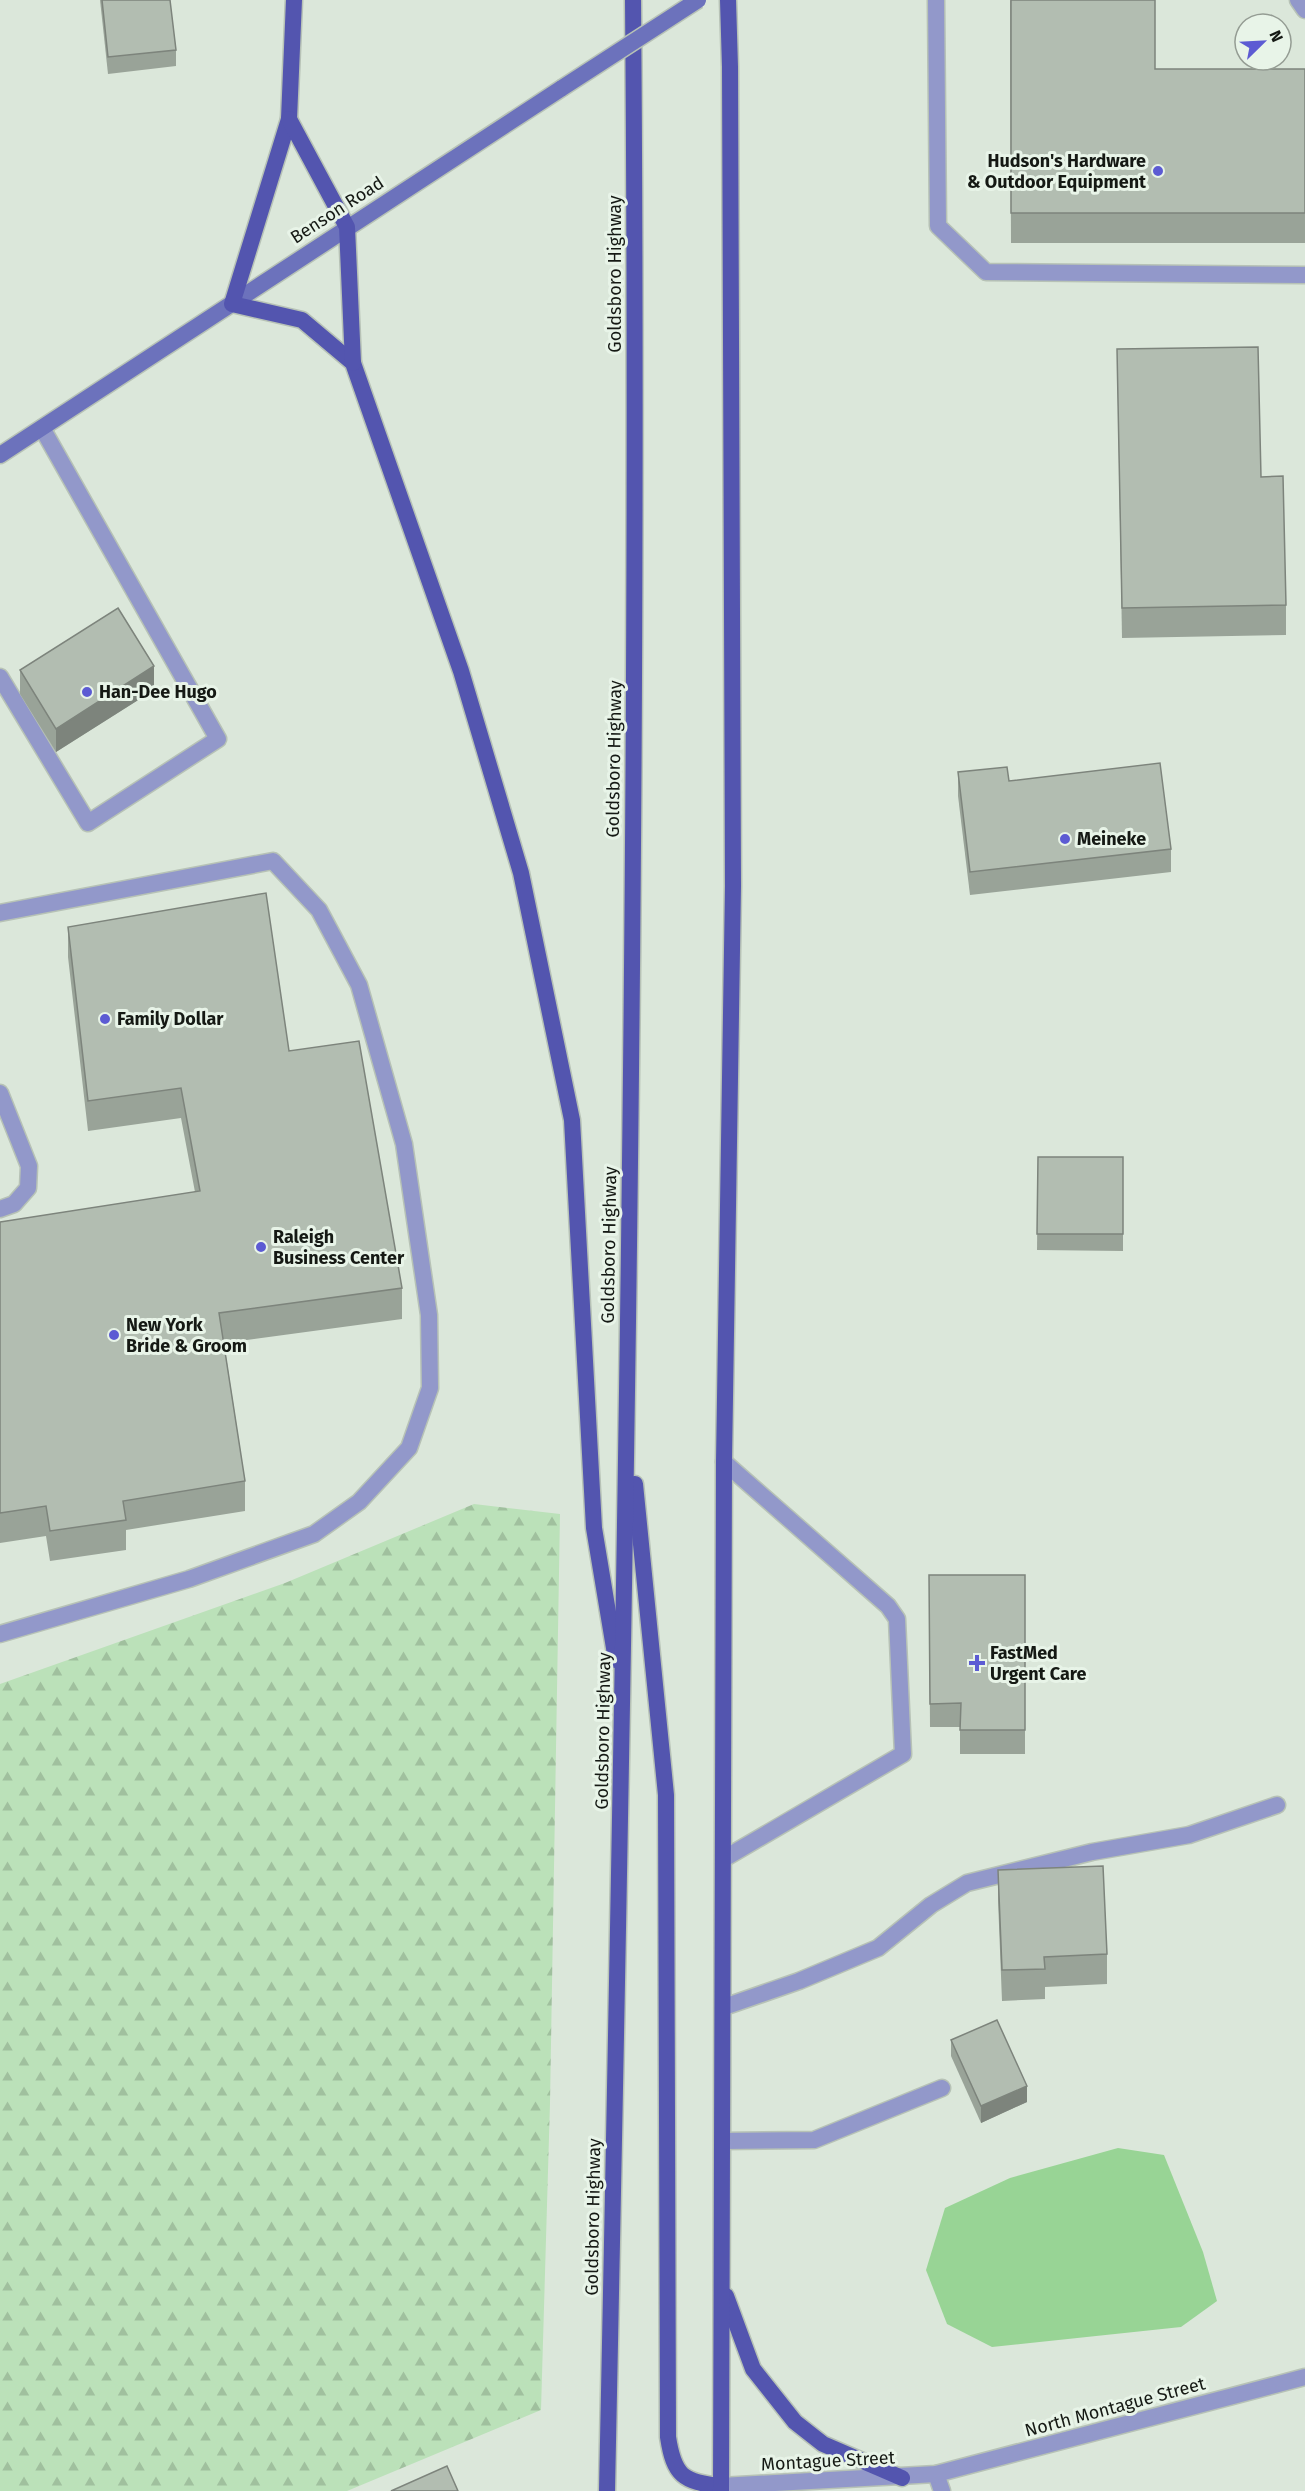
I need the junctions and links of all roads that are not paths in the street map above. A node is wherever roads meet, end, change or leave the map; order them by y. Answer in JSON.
{"nodes":[{"id":1,"x":294,"y":0,"type":"edge"},
{"id":2,"x":633,"y":0,"type":"edge"},
{"id":3,"x":698,"y":0,"type":"edge"},
{"id":4,"x":728,"y":0,"type":"edge"},
{"id":5,"x":936,"y":0,"type":"edge"},
{"id":6,"x":1298,"y":0,"type":"edge"},
{"id":7,"x":1305,"y":10,"type":"edge"},
{"id":8,"x":289,"y":119,"type":"junction"},
{"id":9,"x":346,"y":227,"type":"junction"},
{"id":10,"x":1305,"y":275,"type":"edge"},
{"id":11,"x":232,"y":304,"type":"junction"},
{"id":12,"x":353,"y":363,"type":"junction"},
{"id":13,"x":42,"y":428,"type":"junction"},
{"id":14,"x":0,"y":455,"type":"edge"},
{"id":15,"x":0,"y":677,"type":"edge"},
{"id":16,"x":0,"y":913,"type":"edge"},
{"id":17,"x":0,"y":1093,"type":"edge"},
{"id":18,"x":0,"y":1209,"type":"edge"},
{"id":19,"x":627,"y":1402,"type":"junction"},
{"id":20,"x":724,"y":1462,"type":"junction"},
{"id":21,"x":0,"y":1634,"type":"edge"},
{"id":22,"x":623,"y":1702,"type":"junction"},
{"id":23,"x":1277,"y":1805,"type":"dead end"},
{"id":24,"x":725,"y":1858,"type":"junction"},
{"id":25,"x":724,"y":2007,"type":"junction"},
{"id":26,"x":942,"y":2088,"type":"dead end"},
{"id":27,"x":723,"y":2141,"type":"junction"},
{"id":28,"x":722,"y":2285,"type":"junction"},
{"id":29,"x":1305,"y":2377,"type":"edge"},
{"id":30,"x":936,"y":2474,"type":"junction"},
{"id":31,"x":902,"y":2478,"type":"junction"},
{"id":32,"x":721,"y":2488,"type":"edge"},
{"id":33,"x":607,"y":2491,"type":"edge"},
{"id":34,"x":942,"y":2491,"type":"edge"}],
"edges":[{"from":1,"to":8,"type":"main road"},
{"from":2,"to":19,"type":"main road","name":"Goldsboro Highway"},
{"from":3,"to":9,"type":"main road","name":"Benson Road","bridge":true},
{"from":4,"to":20,"type":"main road"},
{"from":5,"to":10,"type":"street"},
{"from":6,"to":7,"type":"street"},
{"from":8,"to":9,"type":"main road"},
{"from":8,"to":11,"type":"main road"},
{"from":9,"to":11,"type":"main road","name":"Benson Road"},
{"from":9,"to":12,"type":"main road"},
{"from":11,"to":12,"type":"main road"},
{"from":11,"to":13,"type":"main road","name":"Benson Road"},
{"from":12,"to":22,"type":"main road"},
{"from":13,"to":14,"type":"main road","name":"Benson Road"},
{"from":13,"to":15,"type":"street"},
{"from":16,"to":21,"type":"street"},
{"from":17,"to":18,"type":"street"},
{"from":19,"to":22,"type":"main road","name":"Goldsboro Highway"},
{"from":19,"to":32,"type":"main road"},
{"from":20,"to":24,"type":"main road"},
{"from":20,"to":24,"type":"street"},
{"from":22,"to":33,"type":"main road","name":"Goldsboro Highway"},
{"from":23,"to":25,"type":"street"},
{"from":24,"to":25,"type":"main road"},
{"from":25,"to":27,"type":"main road"},
{"from":26,"to":27,"type":"street"},
{"from":27,"to":28,"type":"main road"},
{"from":28,"to":31,"type":"main road"},
{"from":28,"to":32,"type":"main road"},
{"from":29,"to":30,"type":"street","name":"North Montague Street"},
{"from":30,"to":31,"type":"street","name":"Montague Street"},
{"from":30,"to":34,"type":"street"},
{"from":31,"to":32,"type":"street","name":"Montague Street"}]}
